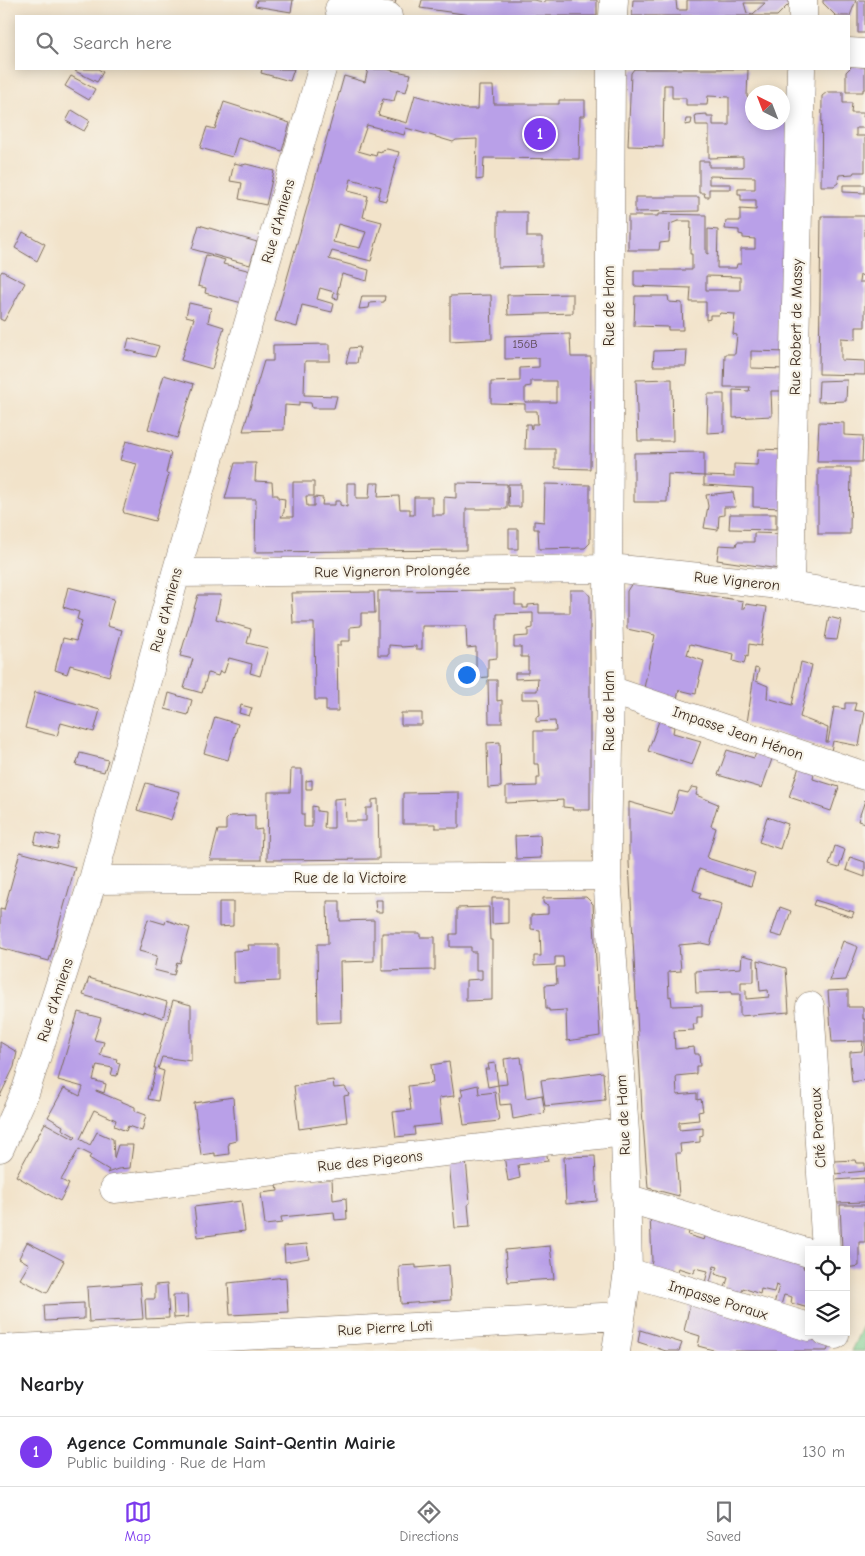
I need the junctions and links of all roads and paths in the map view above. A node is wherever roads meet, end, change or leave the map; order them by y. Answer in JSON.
{"nodes":[{"id":1,"x":614,"y":0,"type":"edge"},
{"id":2,"x":803,"y":0,"type":"edge"},
{"id":3,"x":339,"y":9,"type":"edge"},
{"id":4,"x":381,"y":15,"type":"edge"},
{"id":5,"x":613,"y":15,"type":"edge"},
{"id":6,"x":803,"y":15,"type":"edge"},
{"id":7,"x":850,"y":52,"type":"edge"},
{"id":8,"x":865,"y":52,"type":"edge"},
{"id":9,"x":322,"y":70,"type":"edge"},
{"id":10,"x":611,"y":70,"type":"edge"},
{"id":11,"x":802,"y":70,"type":"edge"},
{"id":12,"x":608,"y":569,"type":"junction"},
{"id":13,"x":176,"y":573,"type":"junction"},
{"id":14,"x":790,"y":586,"type":"junction"},
{"id":15,"x":865,"y":598,"type":"edge"},
{"id":16,"x":610,"y":690,"type":"junction"},
{"id":17,"x":865,"y":776,"type":"edge"},
{"id":18,"x":607,"y":876,"type":"junction"},
{"id":19,"x":93,"y":880,"type":"junction"},
{"id":20,"x":810,"y":1006,"type":"dead end"},
{"id":21,"x":625,"y":1132,"type":"junction"},
{"id":22,"x":0,"y":1148,"type":"edge"},
{"id":23,"x":114,"y":1189,"type":"dead end"},
{"id":24,"x":626,"y":1198,"type":"junction"},
{"id":25,"x":826,"y":1246,"type":"edge"},
{"id":26,"x":805,"y":1251,"type":"edge"},
{"id":27,"x":628,"y":1272,"type":"junction"},
{"id":28,"x":621,"y":1316,"type":"junction"},
{"id":29,"x":805,"y":1326,"type":"edge"},
{"id":30,"x":0,"y":1349,"type":"edge"},
{"id":31,"x":616,"y":1351,"type":"edge"}],
"edges":[{"from":1,"to":5,"type":"street"},
{"from":2,"to":6,"type":"street"},
{"from":3,"to":4,"type":"street"},
{"from":7,"to":8,"type":"street"},
{"from":9,"to":13,"type":"street","name":"Rue d'Amiens"},
{"from":10,"to":12,"type":"street","name":"Rue de Ham"},
{"from":11,"to":14,"type":"street","name":"Rue Robert de Massy"},
{"from":12,"to":13,"type":"street","name":"Rue Vigneron Prolongée"},
{"from":12,"to":14,"type":"street","name":"Rue Vigneron"},
{"from":12,"to":16,"type":"street","name":"Rue de Ham"},
{"from":13,"to":19,"type":"street","name":"Rue d'Amiens"},
{"from":14,"to":15,"type":"street","name":"Rue Vigneron"},
{"from":16,"to":17,"type":"street","name":"Impasse Jean Hénon"},
{"from":16,"to":18,"type":"street","name":"Rue de Ham"},
{"from":18,"to":19,"type":"street","name":"Rue de la Victoire"},
{"from":18,"to":21,"type":"street","name":"Rue de Ham"},
{"from":19,"to":22,"type":"street","name":"Rue d'Amiens"},
{"from":20,"to":25,"type":"street","name":"Cité Poreaux"},
{"from":21,"to":23,"type":"street","name":"Rue des Pigeons"},
{"from":21,"to":24,"type":"street","name":"Rue de Ham"},
{"from":24,"to":26,"type":"street"},
{"from":24,"to":27,"type":"street","name":"Rue de Ham"},
{"from":27,"to":28,"type":"street","name":"Rue de Ham"},
{"from":27,"to":29,"type":"street","name":"Impasse Poraux"},
{"from":28,"to":30,"type":"street","name":"Rue Pierre Loti"},
{"from":28,"to":31,"type":"street","name":"Rue de Ham"}]}
